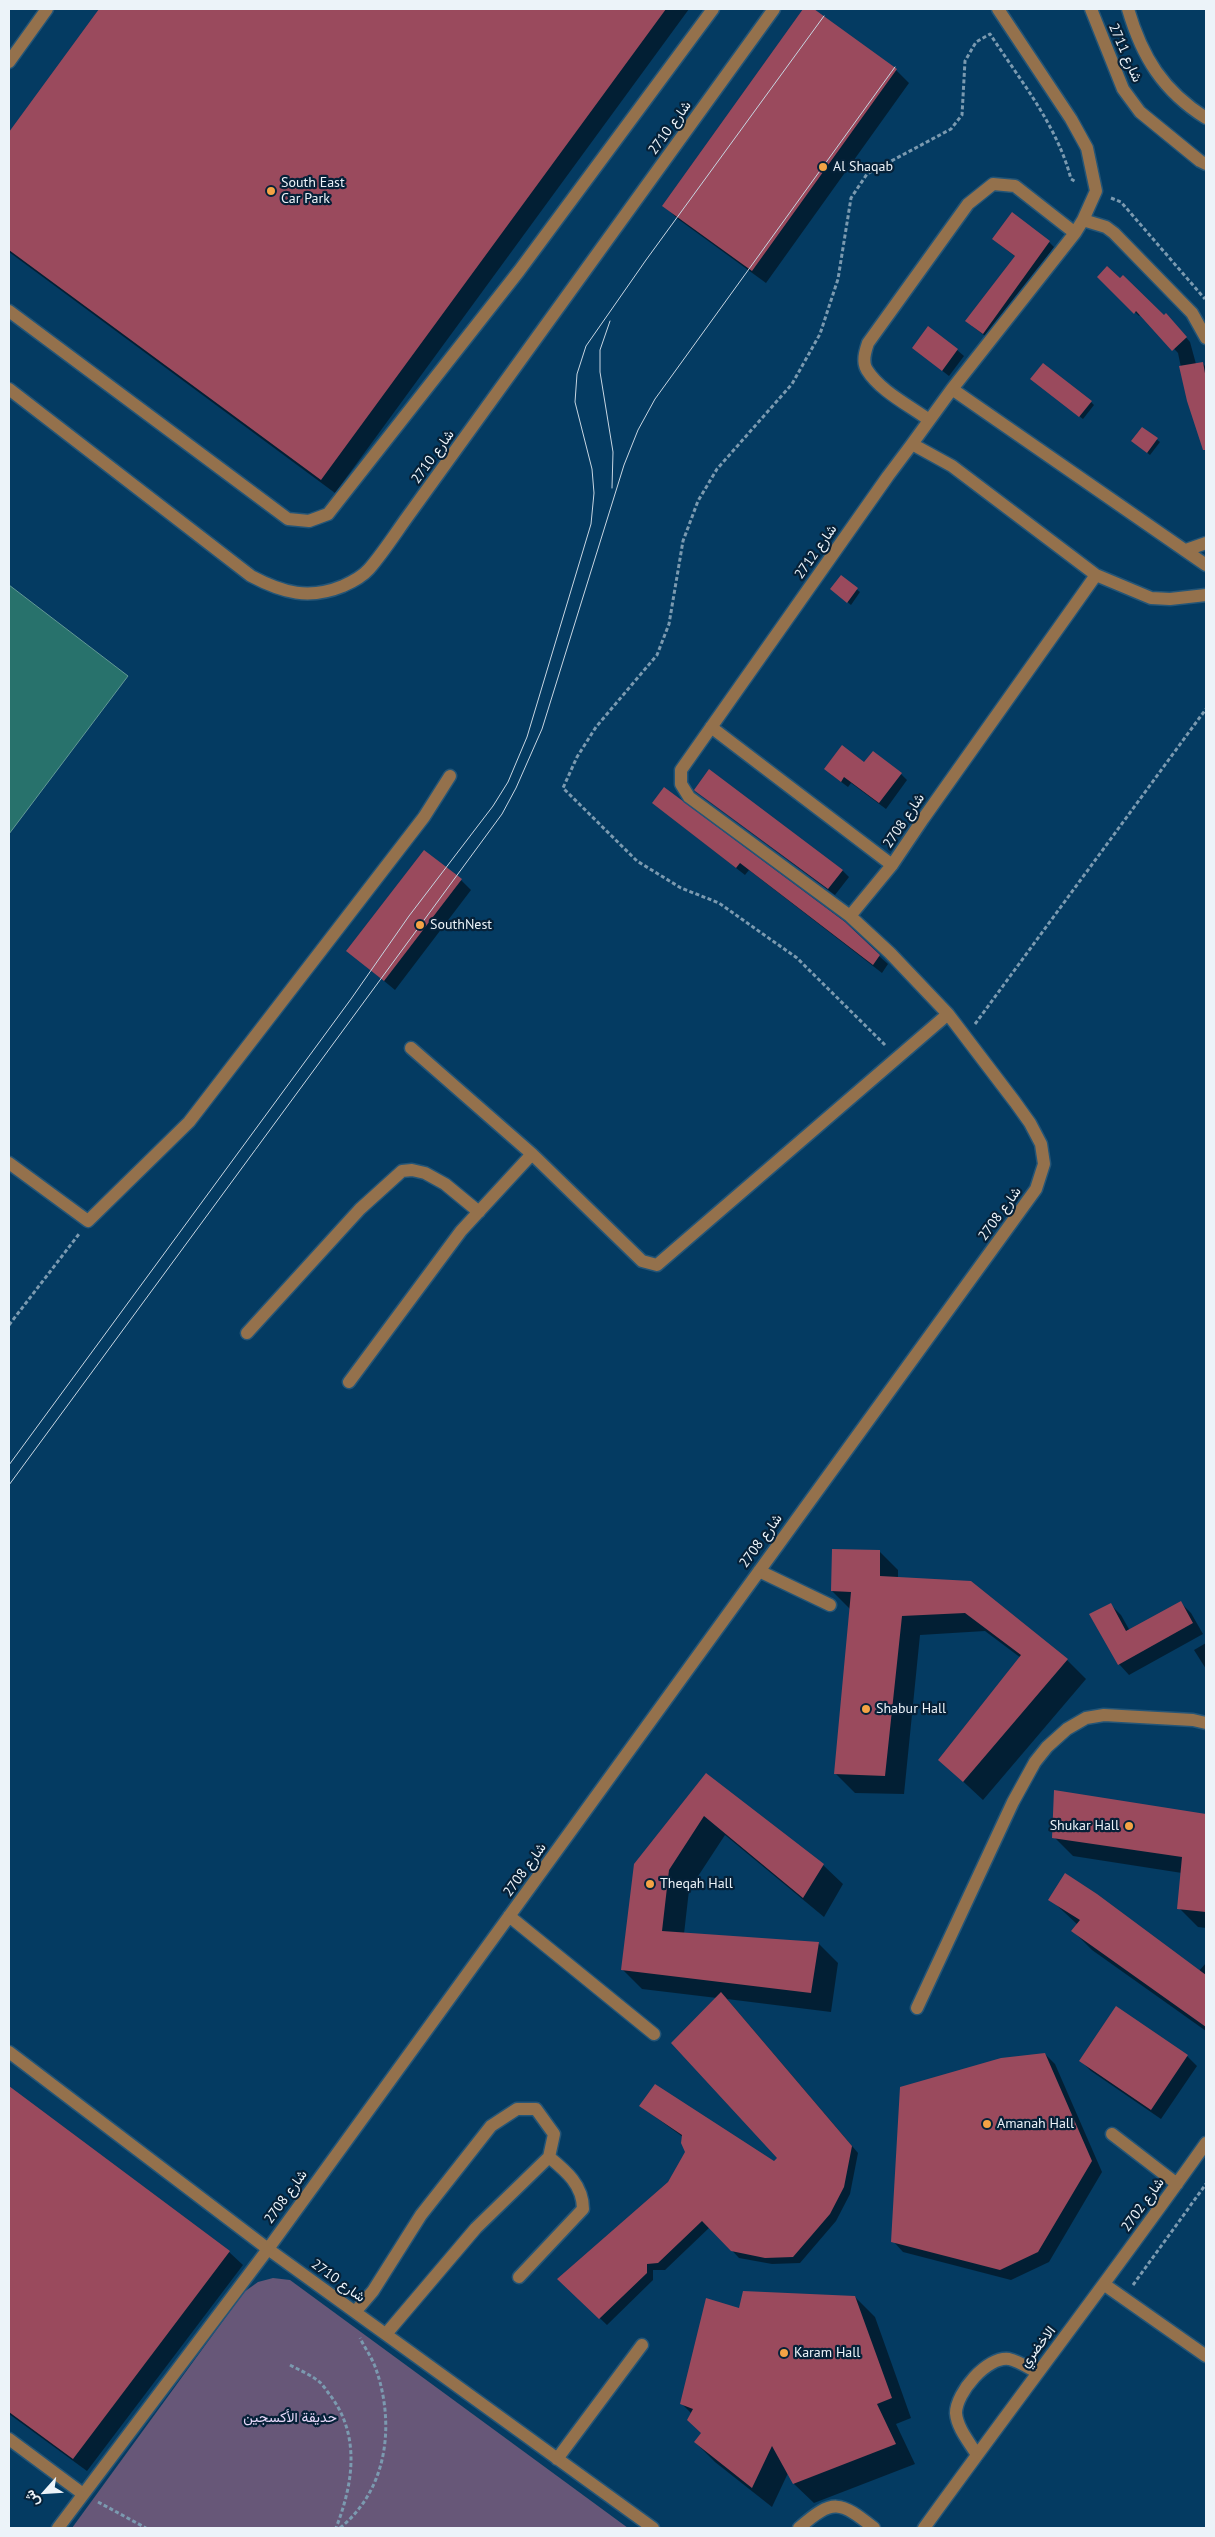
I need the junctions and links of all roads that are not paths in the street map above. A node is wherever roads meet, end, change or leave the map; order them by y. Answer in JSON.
{"nodes":[{"id":1,"x":47,"y":9,"type":"edge"},
{"id":2,"x":712,"y":9,"type":"edge"},
{"id":3,"x":774,"y":9,"type":"edge"},
{"id":4,"x":998,"y":9,"type":"edge"},
{"id":5,"x":1091,"y":9,"type":"edge"},
{"id":6,"x":1128,"y":9,"type":"edge"},
{"id":7,"x":9,"y":62,"type":"edge"},
{"id":8,"x":1206,"y":118,"type":"edge"},
{"id":9,"x":1206,"y":164,"type":"edge"},
{"id":10,"x":1083,"y":220,"type":"junction"},
{"id":11,"x":1075,"y":233,"type":"junction"},
{"id":12,"x":9,"y":311,"type":"edge"},
{"id":13,"x":1206,"y":338,"type":"edge"},
{"id":14,"x":9,"y":389,"type":"edge"},
{"id":15,"x":952,"y":389,"type":"junction"},
{"id":16,"x":929,"y":420,"type":"junction"},
{"id":17,"x":912,"y":444,"type":"junction"},
{"id":18,"x":1206,"y":543,"type":"edge"},
{"id":19,"x":1186,"y":550,"type":"junction"},
{"id":20,"x":1206,"y":565,"type":"edge"},
{"id":21,"x":1096,"y":574,"type":"junction"},
{"id":22,"x":1206,"y":595,"type":"edge"},
{"id":23,"x":711,"y":728,"type":"junction"},
{"id":24,"x":450,"y":776,"type":"dead end"},
{"id":25,"x":892,"y":865,"type":"junction"},
{"id":26,"x":850,"y":916,"type":"junction"},
{"id":27,"x":948,"y":1014,"type":"junction"},
{"id":28,"x":411,"y":1048,"type":"dead end"},
{"id":29,"x":532,"y":1154,"type":"junction"},
{"id":30,"x":9,"y":1163,"type":"edge"},
{"id":31,"x":479,"y":1212,"type":"junction"},
{"id":32,"x":247,"y":1333,"type":"dead end"},
{"id":33,"x":348,"y":1382,"type":"dead end"},
{"id":34,"x":759,"y":1571,"type":"junction"},
{"id":35,"x":830,"y":1605,"type":"dead end"},
{"id":36,"x":1206,"y":1723,"type":"edge"},
{"id":37,"x":510,"y":1916,"type":"junction"},
{"id":38,"x":917,"y":2008,"type":"dead end"},
{"id":39,"x":654,"y":2034,"type":"dead end"},
{"id":40,"x":9,"y":2052,"type":"edge"},
{"id":41,"x":1112,"y":2134,"type":"dead end"},
{"id":42,"x":1206,"y":2143,"type":"edge"},
{"id":43,"x":548,"y":2156,"type":"junction"},
{"id":44,"x":1177,"y":2184,"type":"junction"},
{"id":45,"x":268,"y":2248,"type":"junction"},
{"id":46,"x":519,"y":2277,"type":"dead end"},
{"id":47,"x":1105,"y":2285,"type":"junction"},
{"id":48,"x":355,"y":2312,"type":"junction"},
{"id":49,"x":386,"y":2334,"type":"junction"},
{"id":50,"x":642,"y":2345,"type":"dead end"},
{"id":51,"x":1206,"y":2356,"type":"edge"},
{"id":52,"x":1037,"y":2372,"type":"junction"},
{"id":53,"x":9,"y":2439,"type":"edge"},
{"id":54,"x":977,"y":2455,"type":"junction"},
{"id":55,"x":557,"y":2459,"type":"junction"},
{"id":56,"x":83,"y":2494,"type":"junction"},
{"id":57,"x":58,"y":2528,"type":"edge"},
{"id":58,"x":653,"y":2528,"type":"edge"},
{"id":59,"x":800,"y":2528,"type":"edge"},
{"id":60,"x":874,"y":2528,"type":"edge"},
{"id":61,"x":924,"y":2528,"type":"edge"}],
"edges":[{"from":1,"to":7,"type":"street"},
{"from":2,"to":12,"type":"street"},
{"from":3,"to":14,"type":"street","name":"شارع 2710"},
{"from":4,"to":10,"type":"street","name":"شارع 2712"},
{"from":5,"to":9,"type":"street","name":"شارع 2711"},
{"from":6,"to":8,"type":"street"},
{"from":10,"to":11,"type":"street","name":"شارع 2712"},
{"from":10,"to":13,"type":"street"},
{"from":11,"to":15,"type":"street","name":"شارع 2712"},
{"from":11,"to":16,"type":"street"},
{"from":15,"to":16,"type":"street","name":"شارع 2712"},
{"from":15,"to":19,"type":"street"},
{"from":16,"to":17,"type":"street","name":"شارع 2712"},
{"from":17,"to":21,"type":"street"},
{"from":17,"to":23,"type":"street","name":"شارع 2712"},
{"from":18,"to":19,"type":"street"},
{"from":19,"to":20,"type":"street"},
{"from":21,"to":22,"type":"street"},
{"from":21,"to":25,"type":"street","name":"شارع 2708"},
{"from":23,"to":25,"type":"street"},
{"from":23,"to":26,"type":"street","name":"شارع 2712"},
{"from":24,"to":30,"type":"street"},
{"from":25,"to":26,"type":"street","name":"شارع 2708"},
{"from":26,"to":27,"type":"street","name":"شارع 2708"},
{"from":27,"to":29,"type":"street"},
{"from":27,"to":34,"type":"street","name":"شارع 2708"},
{"from":28,"to":29,"type":"street"},
{"from":29,"to":31,"type":"street"},
{"from":31,"to":32,"type":"street"},
{"from":31,"to":33,"type":"street"},
{"from":34,"to":35,"type":"street"},
{"from":34,"to":37,"type":"street","name":"شارع 2708"},
{"from":36,"to":38,"type":"street"},
{"from":37,"to":39,"type":"street"},
{"from":37,"to":45,"type":"street","name":"شارع 2708"},
{"from":40,"to":45,"type":"street","name":"شارع 2710"},
{"from":41,"to":44,"type":"street"},
{"from":42,"to":44,"type":"street","name":"شارع 2702"},
{"from":43,"to":46,"type":"street"},
{"from":43,"to":48,"type":"street"},
{"from":43,"to":49,"type":"street"},
{"from":44,"to":47,"type":"street","name":"شارع 2702"},
{"from":45,"to":48,"type":"street","name":"شارع 2710"},
{"from":45,"to":56,"type":"street","name":"شارع 2708"},
{"from":47,"to":51,"type":"street"},
{"from":47,"to":52,"type":"street","name":"الاخضري"},
{"from":48,"to":49,"type":"street","name":"شارع 2710"},
{"from":49,"to":55,"type":"street","name":"شارع 2710"},
{"from":50,"to":55,"type":"street"},
{"from":52,"to":54,"type":"street","name":"الاخضري"},
{"from":52,"to":54,"type":"street"},
{"from":53,"to":56,"type":"street"},
{"from":54,"to":61,"type":"street","name":"الاخضري"},
{"from":55,"to":58,"type":"street","name":"شارع 2710"},
{"from":56,"to":57,"type":"street","name":"شارع 2708"},
{"from":59,"to":60,"type":"street"}]}
